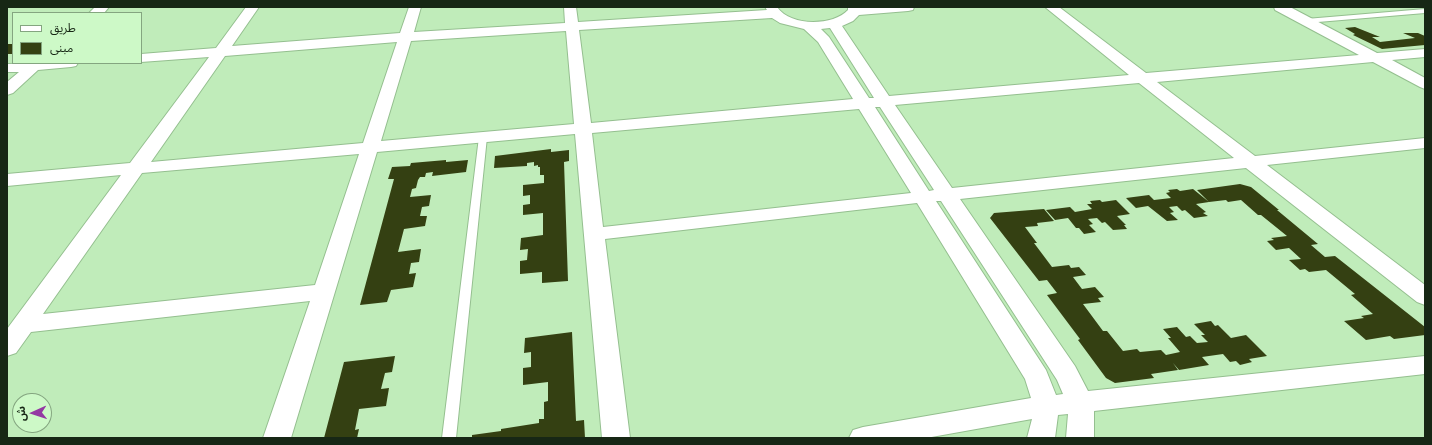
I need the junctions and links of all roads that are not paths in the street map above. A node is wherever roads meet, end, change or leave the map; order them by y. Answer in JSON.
{"nodes":[{"id":1,"x":253,"y":7,"type":"edge"},
{"id":2,"x":415,"y":7,"type":"edge"},
{"id":3,"x":749,"y":7,"type":"edge"},
{"id":4,"x":908,"y":7,"type":"edge"},
{"id":5,"x":1051,"y":7,"type":"edge"},
{"id":6,"x":1280,"y":7,"type":"edge"},
{"id":7,"x":854,"y":9,"type":"edge"},
{"id":8,"x":773,"y":10,"type":"edge"},
{"id":9,"x":1425,"y":10,"type":"edge"},
{"id":10,"x":571,"y":18,"type":"edge"},
{"id":11,"x":1306,"y":21,"type":"junction"},
{"id":12,"x":834,"y":24,"type":"junction"},
{"id":13,"x":808,"y":25,"type":"junction"},
{"id":14,"x":407,"y":34,"type":"junction"},
{"id":15,"x":223,"y":48,"type":"junction"},
{"id":16,"x":142,"y":50,"type":"edge"},
{"id":17,"x":1425,"y":53,"type":"edge"},
{"id":18,"x":142,"y":58,"type":"edge"},
{"id":19,"x":1375,"y":58,"type":"junction"},
{"id":20,"x":36,"y":64,"type":"edge"},
{"id":21,"x":7,"y":68,"type":"edge"},
{"id":22,"x":1142,"y":78,"type":"junction"},
{"id":23,"x":1425,"y":84,"type":"edge"},
{"id":24,"x":7,"y":90,"type":"edge"},
{"id":25,"x":885,"y":101,"type":"junction"},
{"id":26,"x":864,"y":103,"type":"junction"},
{"id":27,"x":583,"y":128,"type":"junction"},
{"id":28,"x":483,"y":137,"type":"junction"},
{"id":29,"x":1425,"y":143,"type":"edge"},
{"id":30,"x":370,"y":147,"type":"junction"},
{"id":31,"x":1251,"y":163,"type":"junction"},
{"id":32,"x":136,"y":168,"type":"junction"},
{"id":33,"x":7,"y":180,"type":"edge"},
{"id":34,"x":947,"y":194,"type":"junction"},
{"id":35,"x":923,"y":197,"type":"junction"},
{"id":36,"x":594,"y":234,"type":"junction"},
{"id":37,"x":324,"y":292,"type":"junction"},
{"id":38,"x":1425,"y":297,"type":"edge"},
{"id":39,"x":24,"y":324,"type":"junction"},
{"id":40,"x":7,"y":346,"type":"edge"},
{"id":41,"x":1425,"y":365,"type":"edge"},
{"id":42,"x":1080,"y":401,"type":"junction"},
{"id":43,"x":1046,"y":406,"type":"junction"},
{"id":44,"x":277,"y":438,"type":"edge"},
{"id":45,"x":449,"y":438,"type":"edge"},
{"id":46,"x":616,"y":438,"type":"edge"},
{"id":47,"x":863,"y":438,"type":"edge"},
{"id":48,"x":1042,"y":438,"type":"edge"},
{"id":49,"x":1080,"y":438,"type":"edge"}],
"edges":[{"from":1,"to":15,"type":"street"},
{"from":2,"to":14,"type":"street"},
{"from":3,"to":10,"type":"street"},
{"from":4,"to":7,"type":"street"},
{"from":5,"to":22,"type":"street"},
{"from":6,"to":11,"type":"street"},
{"from":7,"to":12,"type":"street"},
{"from":8,"to":10,"type":"street"},
{"from":8,"to":13,"type":"street"},
{"from":9,"to":11,"type":"lane"},
{"from":10,"to":14,"type":"street"},
{"from":10,"to":27,"type":"street"},
{"from":11,"to":19,"type":"street"},
{"from":12,"to":13,"type":"street"},
{"from":12,"to":25,"type":"street"},
{"from":13,"to":26,"type":"street"},
{"from":14,"to":15,"type":"street"},
{"from":14,"to":30,"type":"street"},
{"from":15,"to":16,"type":"street"},
{"from":15,"to":18,"type":"street"},
{"from":15,"to":32,"type":"street"},
{"from":17,"to":19,"type":"street"},
{"from":19,"to":22,"type":"street"},
{"from":19,"to":23,"type":"street"},
{"from":20,"to":21,"type":"street"},
{"from":20,"to":24,"type":"street"},
{"from":22,"to":25,"type":"street"},
{"from":22,"to":31,"type":"street"},
{"from":25,"to":26,"type":"street"},
{"from":25,"to":34,"type":"street"},
{"from":26,"to":27,"type":"street"},
{"from":26,"to":35,"type":"street"},
{"from":27,"to":28,"type":"street"},
{"from":27,"to":36,"type":"street"},
{"from":28,"to":30,"type":"street"},
{"from":28,"to":45,"type":"lane"},
{"from":29,"to":31,"type":"street"},
{"from":30,"to":32,"type":"street"},
{"from":30,"to":37,"type":"street"},
{"from":31,"to":34,"type":"street"},
{"from":31,"to":38,"type":"street"},
{"from":32,"to":33,"type":"street"},
{"from":32,"to":39,"type":"street"},
{"from":34,"to":35,"type":"street"},
{"from":34,"to":42,"type":"street"},
{"from":35,"to":36,"type":"street"},
{"from":35,"to":43,"type":"street"},
{"from":36,"to":46,"type":"street"},
{"from":37,"to":39,"type":"street"},
{"from":37,"to":44,"type":"street"},
{"from":39,"to":40,"type":"street"},
{"from":41,"to":42,"type":"street"},
{"from":42,"to":43,"type":"street"},
{"from":42,"to":49,"type":"street"},
{"from":43,"to":47,"type":"street"},
{"from":43,"to":48,"type":"street"}]}
